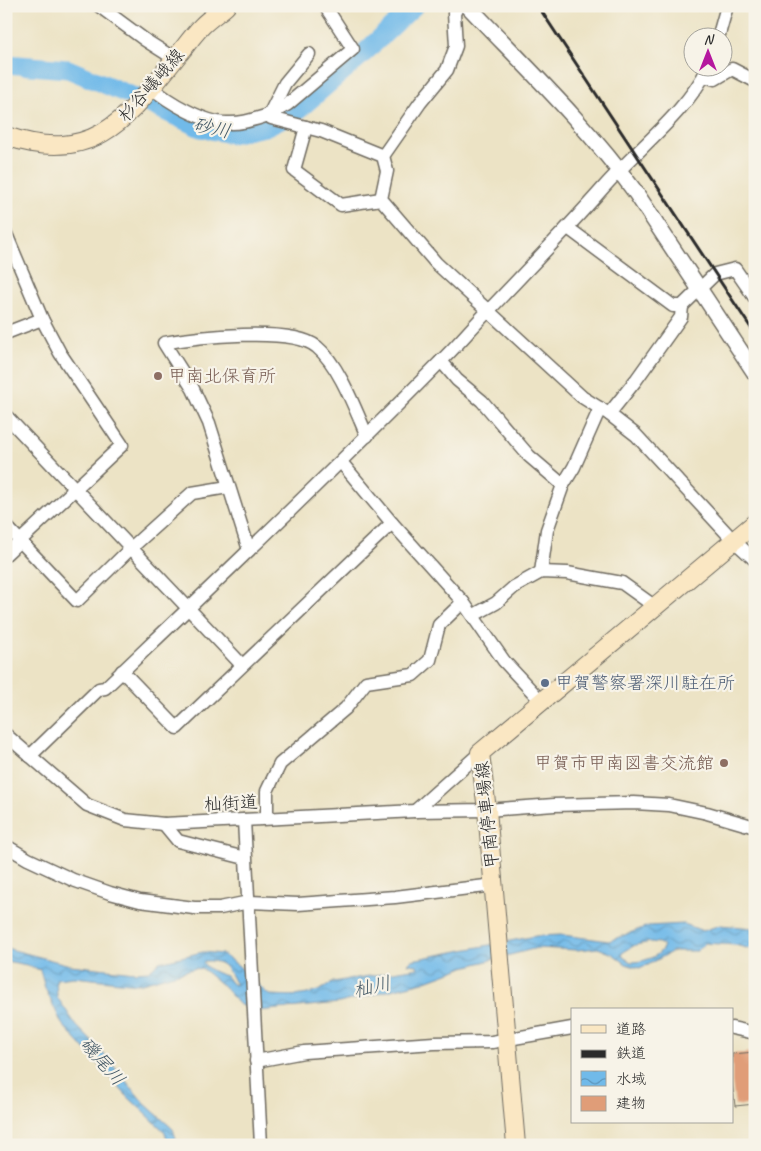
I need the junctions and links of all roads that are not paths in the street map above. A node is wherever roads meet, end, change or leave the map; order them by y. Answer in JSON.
{"nodes":[{"id":1,"x":99,"y":6,"type":"edge"},
{"id":2,"x":226,"y":6,"type":"edge"},
{"id":3,"x":325,"y":6,"type":"edge"},
{"id":4,"x":458,"y":6,"type":"edge"},
{"id":5,"x":468,"y":6,"type":"edge"},
{"id":6,"x":726,"y":6,"type":"edge"},
{"id":7,"x":720,"y":28,"type":"edge"},
{"id":8,"x":309,"y":54,"type":"dead end"},
{"id":9,"x":175,"y":59,"type":"junction"},
{"id":10,"x":734,"y":70,"type":"edge"},
{"id":11,"x":702,"y":78,"type":"edge"},
{"id":12,"x":755,"y":81,"type":"edge"},
{"id":13,"x":144,"y":95,"type":"junction"},
{"id":14,"x":270,"y":116,"type":"junction"},
{"id":15,"x":306,"y":127,"type":"junction"},
{"id":16,"x":6,"y":136,"type":"edge"},
{"id":17,"x":383,"y":156,"type":"junction"},
{"id":18,"x":619,"y":170,"type":"junction"},
{"id":19,"x":380,"y":199,"type":"junction"},
{"id":20,"x":568,"y":228,"type":"junction"},
{"id":21,"x":6,"y":234,"type":"edge"},
{"id":22,"x":699,"y":289,"type":"junction"},
{"id":23,"x":755,"y":298,"type":"edge"},
{"id":24,"x":682,"y":306,"type":"junction"},
{"id":25,"x":488,"y":310,"type":"junction"},
{"id":26,"x":42,"y":318,"type":"junction"},
{"id":27,"x":6,"y":333,"type":"edge"},
{"id":28,"x":441,"y":361,"type":"junction"},
{"id":29,"x":755,"y":373,"type":"edge"},
{"id":30,"x":604,"y":411,"type":"junction"},
{"id":31,"x":6,"y":416,"type":"edge"},
{"id":32,"x":367,"y":436,"type":"junction"},
{"id":33,"x":341,"y":462,"type":"junction"},
{"id":34,"x":563,"y":486,"type":"junction"},
{"id":35,"x":228,"y":487,"type":"junction"},
{"id":36,"x":75,"y":489,"type":"junction"},
{"id":37,"x":392,"y":523,"type":"junction"},
{"id":38,"x":755,"y":523,"type":"edge"},
{"id":39,"x":6,"y":526,"type":"edge"},
{"id":40,"x":733,"y":540,"type":"junction"},
{"id":41,"x":20,"y":541,"type":"junction"},
{"id":42,"x":131,"y":548,"type":"junction"},
{"id":43,"x":250,"y":550,"type":"junction"},
{"id":44,"x":6,"y":554,"type":"edge"},
{"id":45,"x":755,"y":560,"type":"edge"},
{"id":46,"x":541,"y":572,"type":"junction"},
{"id":47,"x":463,"y":602,"type":"junction"},
{"id":48,"x":654,"y":606,"type":"junction"},
{"id":49,"x":188,"y":609,"type":"junction"},
{"id":50,"x":474,"y":615,"type":"junction"},
{"id":51,"x":242,"y":665,"type":"junction"},
{"id":52,"x":122,"y":671,"type":"junction"},
{"id":53,"x":541,"y":701,"type":"junction"},
{"id":54,"x":6,"y":736,"type":"edge"},
{"id":55,"x":480,"y":753,"type":"junction"},
{"id":56,"x":30,"y":756,"type":"junction"},
{"id":57,"x":487,"y":810,"type":"junction"},
{"id":58,"x":415,"y":811,"type":"junction"},
{"id":59,"x":267,"y":818,"type":"junction"},
{"id":60,"x":244,"y":820,"type":"junction"},
{"id":61,"x":164,"y":824,"type":"junction"},
{"id":62,"x":755,"y":827,"type":"edge"},
{"id":63,"x":6,"y":846,"type":"edge"},
{"id":64,"x":245,"y":858,"type":"junction"},
{"id":65,"x":494,"y":889,"type":"junction"},
{"id":66,"x":249,"y":904,"type":"junction"},
{"id":67,"x":571,"y":1028,"type":"edge"},
{"id":68,"x":734,"y":1028,"type":"edge"},
{"id":69,"x":507,"y":1033,"type":"junction"},
{"id":70,"x":755,"y":1033,"type":"edge"},
{"id":71,"x":256,"y":1061,"type":"junction"},
{"id":72,"x":261,"y":1145,"type":"edge"},
{"id":73,"x":516,"y":1145,"type":"edge"}],
"edges":[{"from":1,"to":9,"type":"street"},
{"from":2,"to":9,"type":"main road","name":"杉谷嶬峨線"},
{"from":3,"to":14,"type":"street"},
{"from":4,"to":17,"type":"street"},
{"from":5,"to":18,"type":"street"},
{"from":6,"to":7,"type":"street"},
{"from":8,"to":14,"type":"street"},
{"from":9,"to":13,"type":"main road","name":"杉谷嶬峨線"},
{"from":10,"to":12,"type":"street"},
{"from":11,"to":18,"type":"street"},
{"from":13,"to":14,"type":"street"},
{"from":13,"to":16,"type":"main road","name":"杉谷嶬峨線"},
{"from":14,"to":15,"type":"street"},
{"from":15,"to":17,"type":"street"},
{"from":15,"to":19,"type":"street"},
{"from":17,"to":19,"type":"street"},
{"from":18,"to":20,"type":"street"},
{"from":18,"to":22,"type":"street"},
{"from":19,"to":25,"type":"street"},
{"from":20,"to":24,"type":"street"},
{"from":20,"to":25,"type":"street"},
{"from":21,"to":26,"type":"street"},
{"from":22,"to":23,"type":"street"},
{"from":22,"to":24,"type":"street"},
{"from":22,"to":29,"type":"street"},
{"from":24,"to":30,"type":"street"},
{"from":25,"to":28,"type":"street"},
{"from":25,"to":30,"type":"street"},
{"from":26,"to":27,"type":"street"},
{"from":26,"to":36,"type":"street"},
{"from":28,"to":32,"type":"street"},
{"from":28,"to":34,"type":"street"},
{"from":30,"to":34,"type":"street"},
{"from":30,"to":40,"type":"street"},
{"from":31,"to":36,"type":"street"},
{"from":32,"to":33,"type":"street"},
{"from":32,"to":35,"type":"street"},
{"from":33,"to":37,"type":"street"},
{"from":33,"to":43,"type":"street"},
{"from":34,"to":46,"type":"street"},
{"from":35,"to":42,"type":"street"},
{"from":35,"to":43,"type":"street"},
{"from":36,"to":41,"type":"street"},
{"from":36,"to":42,"type":"street"},
{"from":37,"to":47,"type":"street"},
{"from":37,"to":51,"type":"street"},
{"from":38,"to":40,"type":"main road","name":"甲南停車場線"},
{"from":39,"to":41,"type":"street"},
{"from":40,"to":45,"type":"street"},
{"from":40,"to":48,"type":"main road","name":"甲南停車場線"},
{"from":41,"to":42,"type":"street"},
{"from":41,"to":44,"type":"street"},
{"from":42,"to":49,"type":"street"},
{"from":43,"to":49,"type":"street"},
{"from":46,"to":48,"type":"street"},
{"from":46,"to":50,"type":"street"},
{"from":47,"to":50,"type":"street"},
{"from":47,"to":59,"type":"street"},
{"from":48,"to":53,"type":"main road","name":"甲南停車場線"},
{"from":49,"to":51,"type":"street"},
{"from":49,"to":52,"type":"street"},
{"from":50,"to":53,"type":"street"},
{"from":51,"to":52,"type":"street"},
{"from":52,"to":56,"type":"street"},
{"from":53,"to":55,"type":"main road","name":"甲南停車場線"},
{"from":54,"to":56,"type":"street","name":"杣街道"},
{"from":55,"to":57,"type":"main road","name":"甲南停車場線"},
{"from":55,"to":58,"type":"street"},
{"from":56,"to":61,"type":"street","name":"杣街道"},
{"from":57,"to":58,"type":"street","name":"杣街道"},
{"from":57,"to":62,"type":"street","name":"杣街道"},
{"from":57,"to":65,"type":"main road","name":"甲南停車場線"},
{"from":58,"to":59,"type":"street","name":"杣街道"},
{"from":59,"to":60,"type":"street","name":"杣街道"},
{"from":60,"to":61,"type":"street","name":"杣街道"},
{"from":60,"to":64,"type":"street"},
{"from":61,"to":64,"type":"street"},
{"from":63,"to":66,"type":"street"},
{"from":64,"to":66,"type":"street"},
{"from":65,"to":66,"type":"street"},
{"from":65,"to":69,"type":"main road","name":"甲南停車場線"},
{"from":66,"to":71,"type":"street"},
{"from":67,"to":69,"type":"street"},
{"from":68,"to":70,"type":"street"},
{"from":69,"to":71,"type":"street"},
{"from":69,"to":73,"type":"main road","name":"甲南停車場線"},
{"from":71,"to":72,"type":"street"}]}
